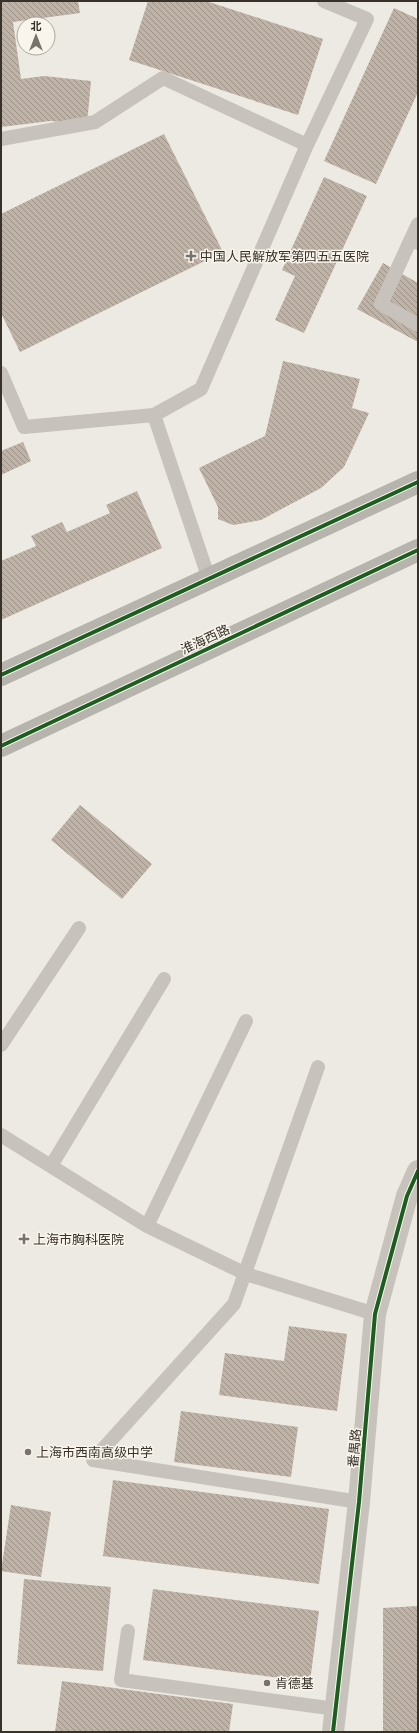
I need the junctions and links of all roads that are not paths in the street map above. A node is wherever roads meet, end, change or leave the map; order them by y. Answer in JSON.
{"nodes":[{"id":1,"x":324,"y":1,"type":"edge"},
{"id":2,"x":1,"y":139,"type":"edge"},
{"id":3,"x":307,"y":145,"type":"junction"},
{"id":4,"x":418,"y":224,"type":"edge"},
{"id":5,"x":414,"y":241,"type":"edge"},
{"id":6,"x":418,"y":325,"type":"edge"},
{"id":7,"x":1,"y":373,"type":"edge"},
{"id":8,"x":154,"y":415,"type":"junction"},
{"id":9,"x":418,"y":482,"type":"edge"},
{"id":10,"x":418,"y":550,"type":"edge"},
{"id":11,"x":209,"y":579,"type":"junction"},
{"id":12,"x":1,"y":675,"type":"edge"},
{"id":13,"x":1,"y":746,"type":"edge"},
{"id":14,"x":79,"y":928,"type":"dead end"},
{"id":15,"x":164,"y":979,"type":"dead end"},
{"id":16,"x":246,"y":1021,"type":"dead end"},
{"id":17,"x":1,"y":1045,"type":"edge"},
{"id":18,"x":318,"y":1067,"type":"dead end"},
{"id":19,"x":1,"y":1135,"type":"edge"},
{"id":20,"x":51,"y":1166,"type":"junction"},
{"id":21,"x":418,"y":1171,"type":"edge"},
{"id":22,"x":147,"y":1226,"type":"junction"},
{"id":23,"x":246,"y":1274,"type":"junction"},
{"id":24,"x":375,"y":1314,"type":"junction"},
{"id":25,"x":359,"y":1502,"type":"junction"},
{"id":26,"x":128,"y":1631,"type":"dead end"},
{"id":27,"x":336,"y":1709,"type":"junction"},
{"id":28,"x":333,"y":1732,"type":"edge"}],
"edges":[{"from":1,"to":3,"type":"lane"},
{"from":2,"to":3,"type":"lane"},
{"from":3,"to":8,"type":"lane"},
{"from":4,"to":5,"type":"lane"},
{"from":5,"to":6,"type":"lane"},
{"from":7,"to":8,"type":"lane"},
{"from":8,"to":11,"type":"lane"},
{"from":9,"to":11,"type":"main road"},
{"from":10,"to":13,"type":"main road","name":"淮海西路"},
{"from":11,"to":12,"type":"main road"},
{"from":14,"to":17,"type":"lane"},
{"from":15,"to":20,"type":"lane"},
{"from":16,"to":22,"type":"lane"},
{"from":18,"to":23,"type":"lane"},
{"from":19,"to":20,"type":"lane"},
{"from":20,"to":22,"type":"lane"},
{"from":21,"to":24,"type":"street","name":"番禺路"},
{"from":22,"to":23,"type":"lane"},
{"from":23,"to":24,"type":"lane"},
{"from":23,"to":25,"type":"lane"},
{"from":24,"to":25,"type":"street","name":"番禺路"},
{"from":25,"to":27,"type":"street","name":"番禺路"},
{"from":26,"to":27,"type":"lane"},
{"from":27,"to":28,"type":"street","name":"番禺路"}]}
